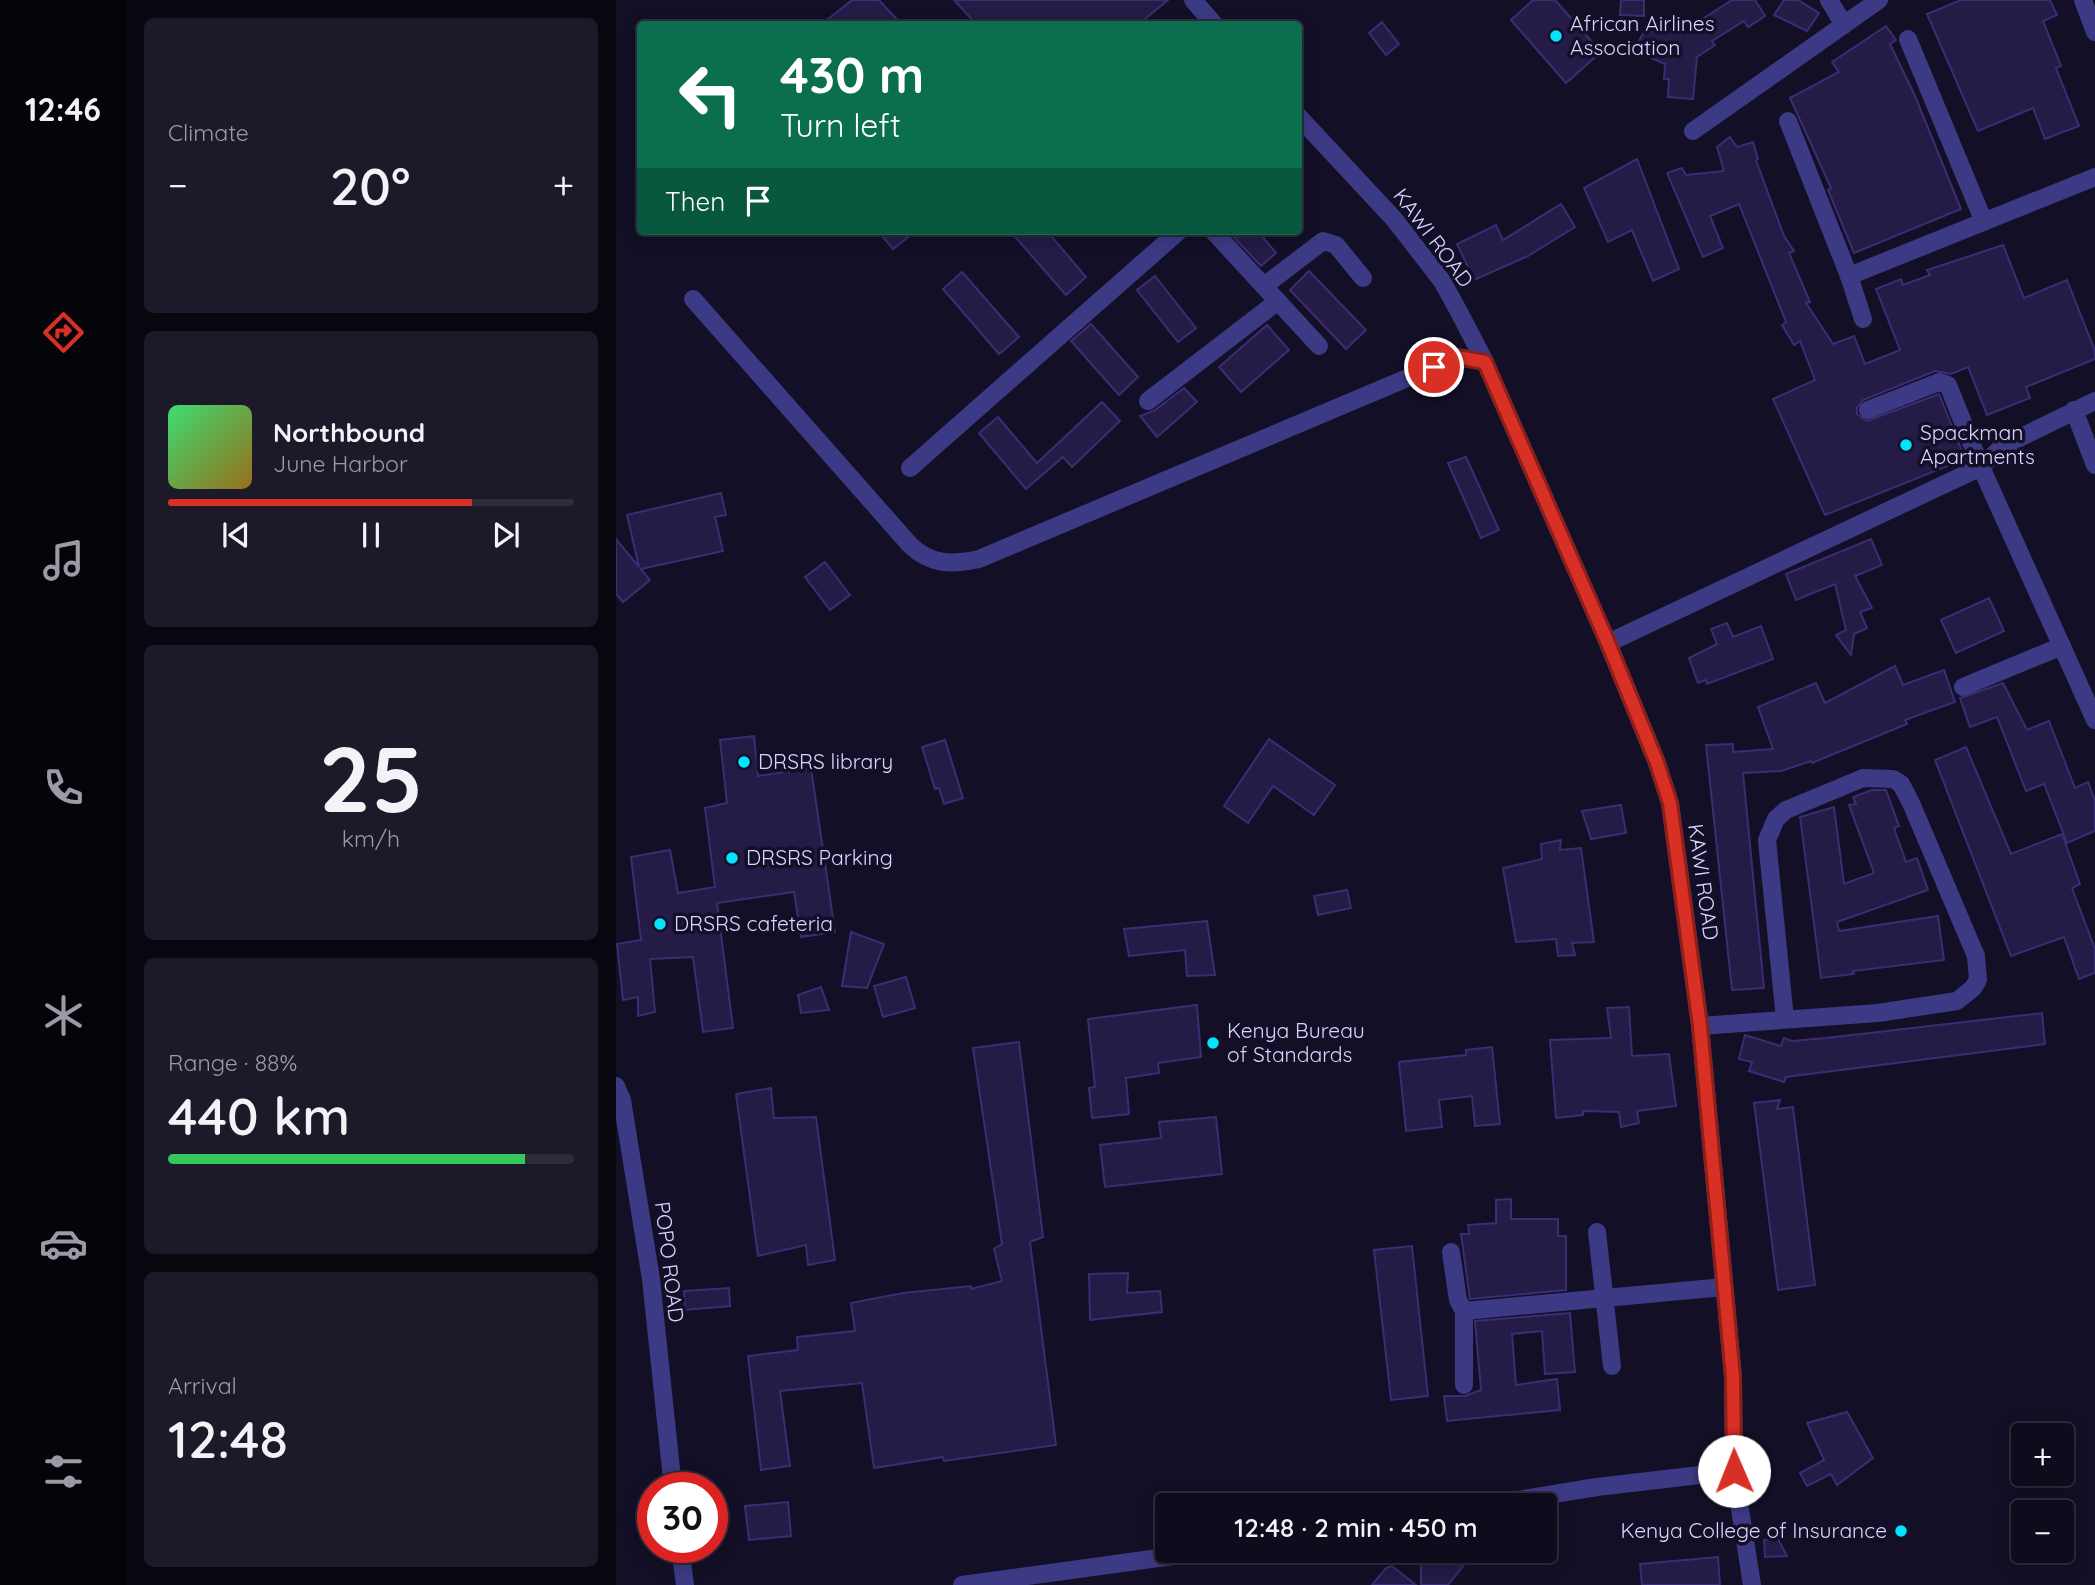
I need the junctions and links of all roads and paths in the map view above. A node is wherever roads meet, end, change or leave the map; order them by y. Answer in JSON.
{"nodes":[{"id":1,"x":1193,"y":0,"type":"edge"},
{"id":2,"x":1829,"y":0,"type":"edge"},
{"id":3,"x":1879,"y":0,"type":"edge"},
{"id":4,"x":2083,"y":0,"type":"edge"},
{"id":5,"x":1211,"y":21,"type":"edge"},
{"id":6,"x":1844,"y":25,"type":"junction"},
{"id":7,"x":2095,"y":32,"type":"edge"},
{"id":8,"x":1908,"y":39,"type":"dead end"},
{"id":9,"x":1302,"y":120,"type":"edge"},
{"id":10,"x":1787,"y":121,"type":"dead end"},
{"id":11,"x":1693,"y":131,"type":"dead end"},
{"id":12,"x":2095,"y":177,"type":"edge"},
{"id":13,"x":1984,"y":222,"type":"junction"},
{"id":14,"x":1174,"y":235,"type":"edge"},
{"id":15,"x":1217,"y":235,"type":"edge"},
{"id":16,"x":1849,"y":276,"type":"junction"},
{"id":17,"x":1363,"y":278,"type":"dead end"},
{"id":18,"x":1264,"y":286,"type":"junction"},
{"id":19,"x":693,"y":299,"type":"dead end"},
{"id":20,"x":1278,"y":301,"type":"junction"},
{"id":21,"x":1863,"y":319,"type":"dead end"},
{"id":22,"x":1319,"y":345,"type":"dead end"},
{"id":23,"x":1485,"y":362,"type":"junction"},
{"id":24,"x":1148,"y":401,"type":"dead end"},
{"id":25,"x":2095,"y":401,"type":"edge"},
{"id":26,"x":1868,"y":410,"type":"dead end"},
{"id":27,"x":2074,"y":410,"type":"junction"},
{"id":28,"x":2095,"y":465,"type":"edge"},
{"id":29,"x":1981,"y":467,"type":"junction"},
{"id":30,"x":910,"y":468,"type":"dead end"},
{"id":31,"x":1608,"y":643,"type":"junction"},
{"id":32,"x":2062,"y":646,"type":"junction"},
{"id":33,"x":1963,"y":687,"type":"dead end"},
{"id":34,"x":2093,"y":710,"type":"edge"},
{"id":35,"x":1785,"y":1019,"type":"junction"},
{"id":36,"x":1700,"y":1026,"type":"junction"},
{"id":37,"x":616,"y":1086,"type":"edge"},
{"id":38,"x":1597,"y":1232,"type":"dead end"},
{"id":39,"x":1451,"y":1252,"type":"dead end"},
{"id":40,"x":1724,"y":1287,"type":"junction"},
{"id":41,"x":1604,"y":1298,"type":"junction"},
{"id":42,"x":1464,"y":1311,"type":"junction"},
{"id":43,"x":1612,"y":1366,"type":"dead end"},
{"id":44,"x":1464,"y":1385,"type":"dead end"},
{"id":45,"x":1734,"y":1471,"type":"junction"},
{"id":46,"x":671,"y":1472,"type":"edge"},
{"id":47,"x":1556,"y":1493,"type":"edge"},
{"id":48,"x":1155,"y":1559,"type":"edge"},
{"id":49,"x":682,"y":1563,"type":"edge"},
{"id":50,"x":685,"y":1585,"type":"edge"},
{"id":51,"x":962,"y":1585,"type":"edge"},
{"id":52,"x":1752,"y":1585,"type":"edge"}],
"edges":[{"from":1,"to":5,"type":"street"},
{"from":2,"to":6,"type":"street"},
{"from":3,"to":6,"type":"street"},
{"from":4,"to":7,"type":"street"},
{"from":6,"to":11,"type":"street"},
{"from":8,"to":13,"type":"street"},
{"from":9,"to":23,"type":"street","name":"KAWI ROAD"},
{"from":10,"to":16,"type":"street"},
{"from":12,"to":13,"type":"street"},
{"from":13,"to":16,"type":"street"},
{"from":14,"to":30,"type":"street"},
{"from":15,"to":18,"type":"street"},
{"from":16,"to":21,"type":"street"},
{"from":17,"to":18,"type":"street"},
{"from":18,"to":20,"type":"street"},
{"from":19,"to":23,"type":"street"},
{"from":20,"to":22,"type":"street"},
{"from":20,"to":24,"type":"street"},
{"from":23,"to":31,"type":"street","name":"KAWI ROAD"},
{"from":25,"to":27,"type":"street"},
{"from":26,"to":29,"type":"street"},
{"from":27,"to":28,"type":"street"},
{"from":27,"to":29,"type":"street"},
{"from":29,"to":31,"type":"street"},
{"from":29,"to":32,"type":"street"},
{"from":31,"to":36,"type":"street","name":"KAWI ROAD"},
{"from":32,"to":33,"type":"street"},
{"from":32,"to":34,"type":"street"},
{"from":35,"to":35,"type":"street"},
{"from":35,"to":36,"type":"street"},
{"from":36,"to":40,"type":"street","name":"KAWI ROAD"},
{"from":37,"to":46,"type":"street","name":"POPO ROAD"},
{"from":38,"to":41,"type":"street"},
{"from":39,"to":42,"type":"street"},
{"from":40,"to":41,"type":"street"},
{"from":40,"to":45,"type":"street","name":"KAWI ROAD"},
{"from":41,"to":42,"type":"street"},
{"from":41,"to":43,"type":"street"},
{"from":42,"to":44,"type":"street"},
{"from":45,"to":47,"type":"street"},
{"from":45,"to":52,"type":"street","name":"KAWI ROAD"},
{"from":48,"to":51,"type":"street"},
{"from":49,"to":50,"type":"street"}]}
